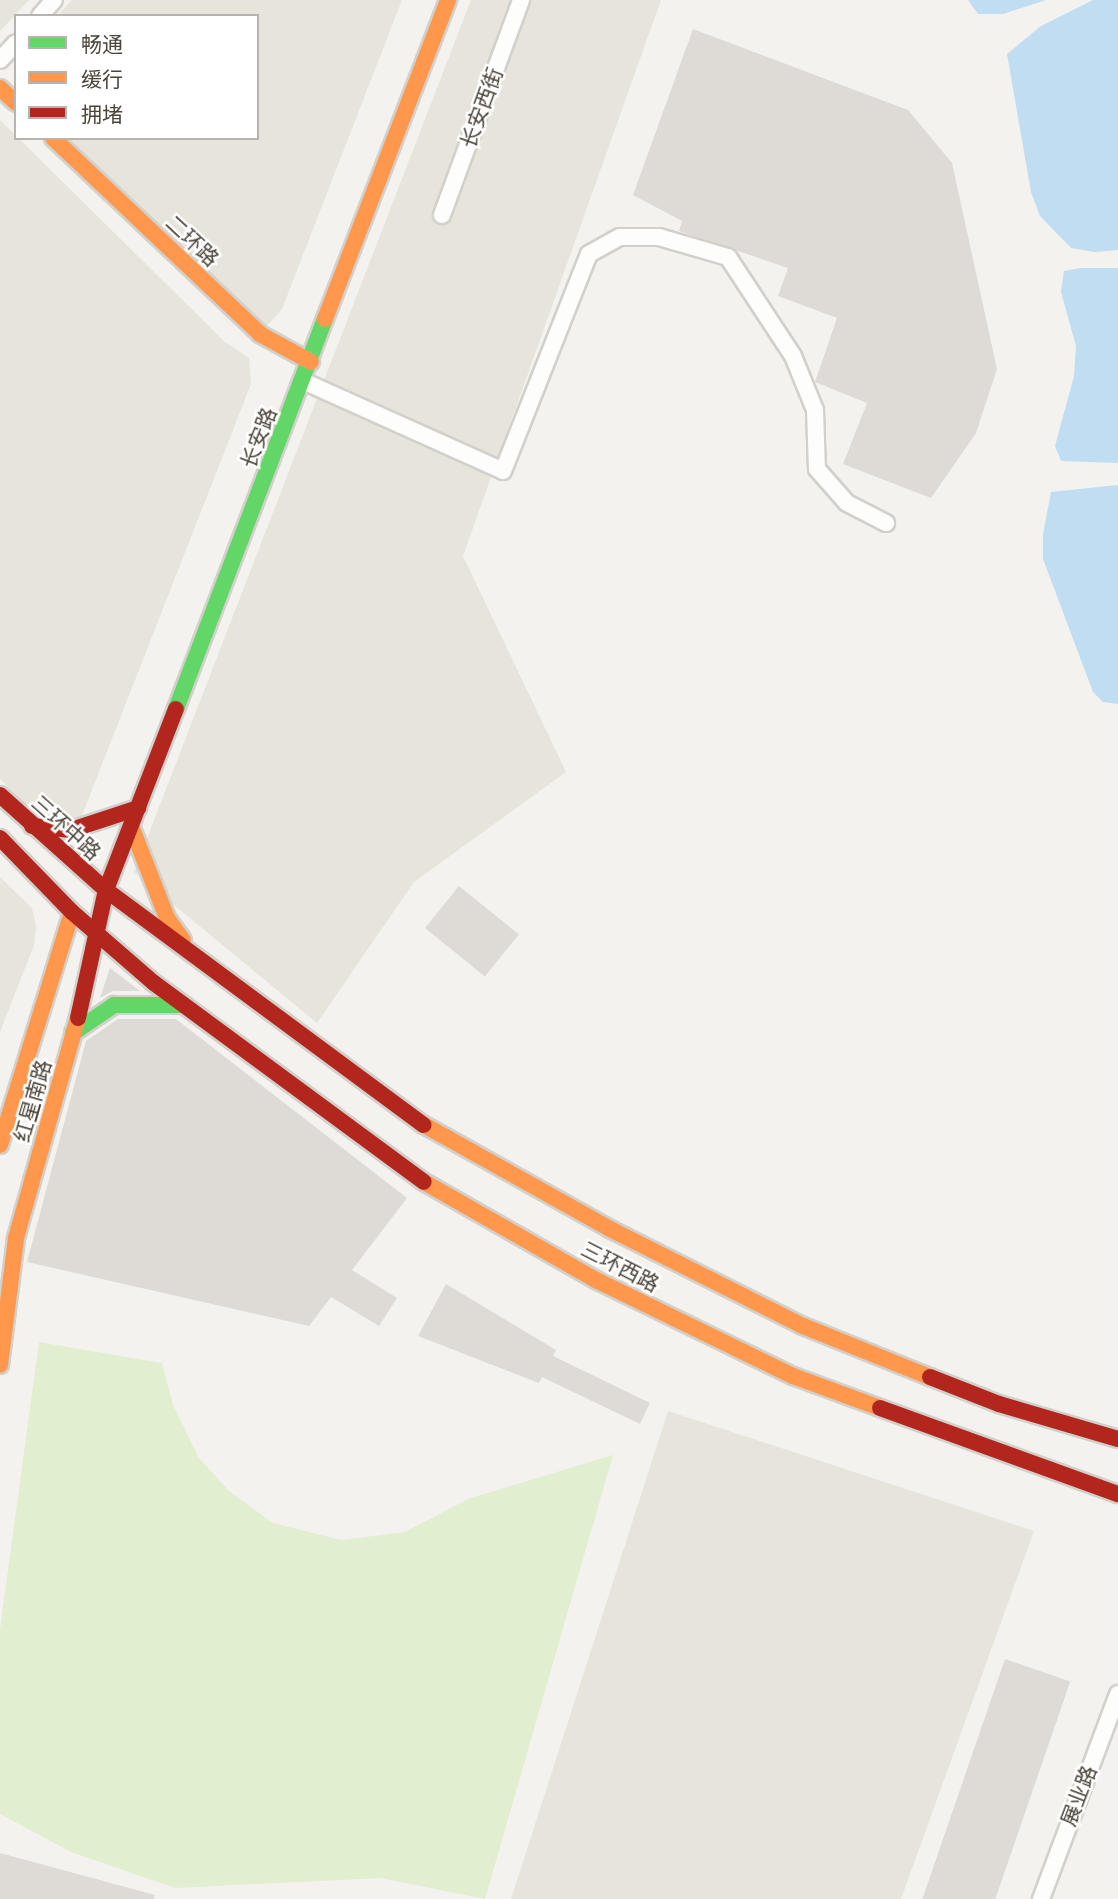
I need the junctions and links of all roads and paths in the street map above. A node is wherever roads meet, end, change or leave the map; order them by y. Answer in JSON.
{"nodes":[{"id":1,"x":54,"y":0,"type":"edge"},
{"id":2,"x":448,"y":0,"type":"edge"},
{"id":3,"x":521,"y":0,"type":"edge"},
{"id":4,"x":42,"y":14,"type":"edge"},
{"id":5,"x":14,"y":45,"type":"edge"},
{"id":6,"x":0,"y":60,"type":"edge"},
{"id":7,"x":0,"y":88,"type":"edge"},
{"id":8,"x":14,"y":101,"type":"edge"},
{"id":9,"x":55,"y":140,"type":"edge"},
{"id":10,"x":442,"y":215,"type":"dead end"},
{"id":11,"x":311,"y":362,"type":"junction"},
{"id":12,"x":303,"y":381,"type":"junction"},
{"id":13,"x":886,"y":523,"type":"dead end"},
{"id":14,"x":0,"y":795,"type":"edge"},
{"id":15,"x":138,"y":808,"type":"junction"},
{"id":16,"x":32,"y":826,"type":"junction"},
{"id":17,"x":131,"y":826,"type":"junction"},
{"id":18,"x":0,"y":838,"type":"edge"},
{"id":19,"x":32,"y":870,"type":"junction"},
{"id":20,"x":106,"y":890,"type":"junction"},
{"id":21,"x":72,"y":912,"type":"junction"},
{"id":22,"x":97,"y":934,"type":"junction"},
{"id":23,"x":60,"y":948,"type":"junction"},
{"id":24,"x":193,"y":954,"type":"junction"},
{"id":25,"x":184,"y":1005,"type":"junction"},
{"id":26,"x":74,"y":1032,"type":"junction"},
{"id":27,"x":0,"y":1145,"type":"edge"},
{"id":28,"x":0,"y":1365,"type":"edge"},
{"id":29,"x":1118,"y":1439,"type":"edge"},
{"id":30,"x":1118,"y":1494,"type":"edge"},
{"id":31,"x":1118,"y":1693,"type":"edge"},
{"id":32,"x":1041,"y":1899,"type":"edge"}],
"edges":[{"from":1,"to":4,"type":"street"},
{"from":2,"to":11,"type":"main road","name":"长安路"},
{"from":3,"to":10,"type":"street","name":"长安西街"},
{"from":5,"to":6,"type":"street"},
{"from":7,"to":8,"type":"main road"},
{"from":9,"to":11,"type":"main road","name":"二环路"},
{"from":11,"to":12,"type":"main road","name":"长安路"},
{"from":12,"to":13,"type":"street"},
{"from":12,"to":15,"type":"main road","name":"长安路"},
{"from":14,"to":16,"type":"main road","name":"三环中路"},
{"from":15,"to":16,"type":"main road"},
{"from":15,"to":17,"type":"main road","name":"长安路"},
{"from":16,"to":20,"type":"main road","name":"三环中路"},
{"from":17,"to":20,"type":"main road","name":"长安路"},
{"from":17,"to":24,"type":"main road"},
{"from":18,"to":19,"type":"main road"},
{"from":19,"to":21,"type":"main road"},
{"from":19,"to":23,"type":"main road"},
{"from":20,"to":21,"type":"main road"},
{"from":20,"to":22,"type":"main road","name":"红星南路"},
{"from":20,"to":24,"type":"main road","name":"三环中路"},
{"from":21,"to":22,"type":"main road","name":"三环西路"},
{"from":21,"to":23,"type":"main road","name":"红星南路"},
{"from":22,"to":25,"type":"main road","name":"三环西路"},
{"from":22,"to":26,"type":"main road","name":"红星南路"},
{"from":23,"to":27,"type":"main road","name":"红星南路"},
{"from":24,"to":29,"type":"main road","name":"三环中路"},
{"from":25,"to":26,"type":"main road"},
{"from":25,"to":30,"type":"main road","name":"三环西路"},
{"from":26,"to":28,"type":"main road","name":"红星南路"},
{"from":31,"to":32,"type":"street","name":"展业路"}]}
